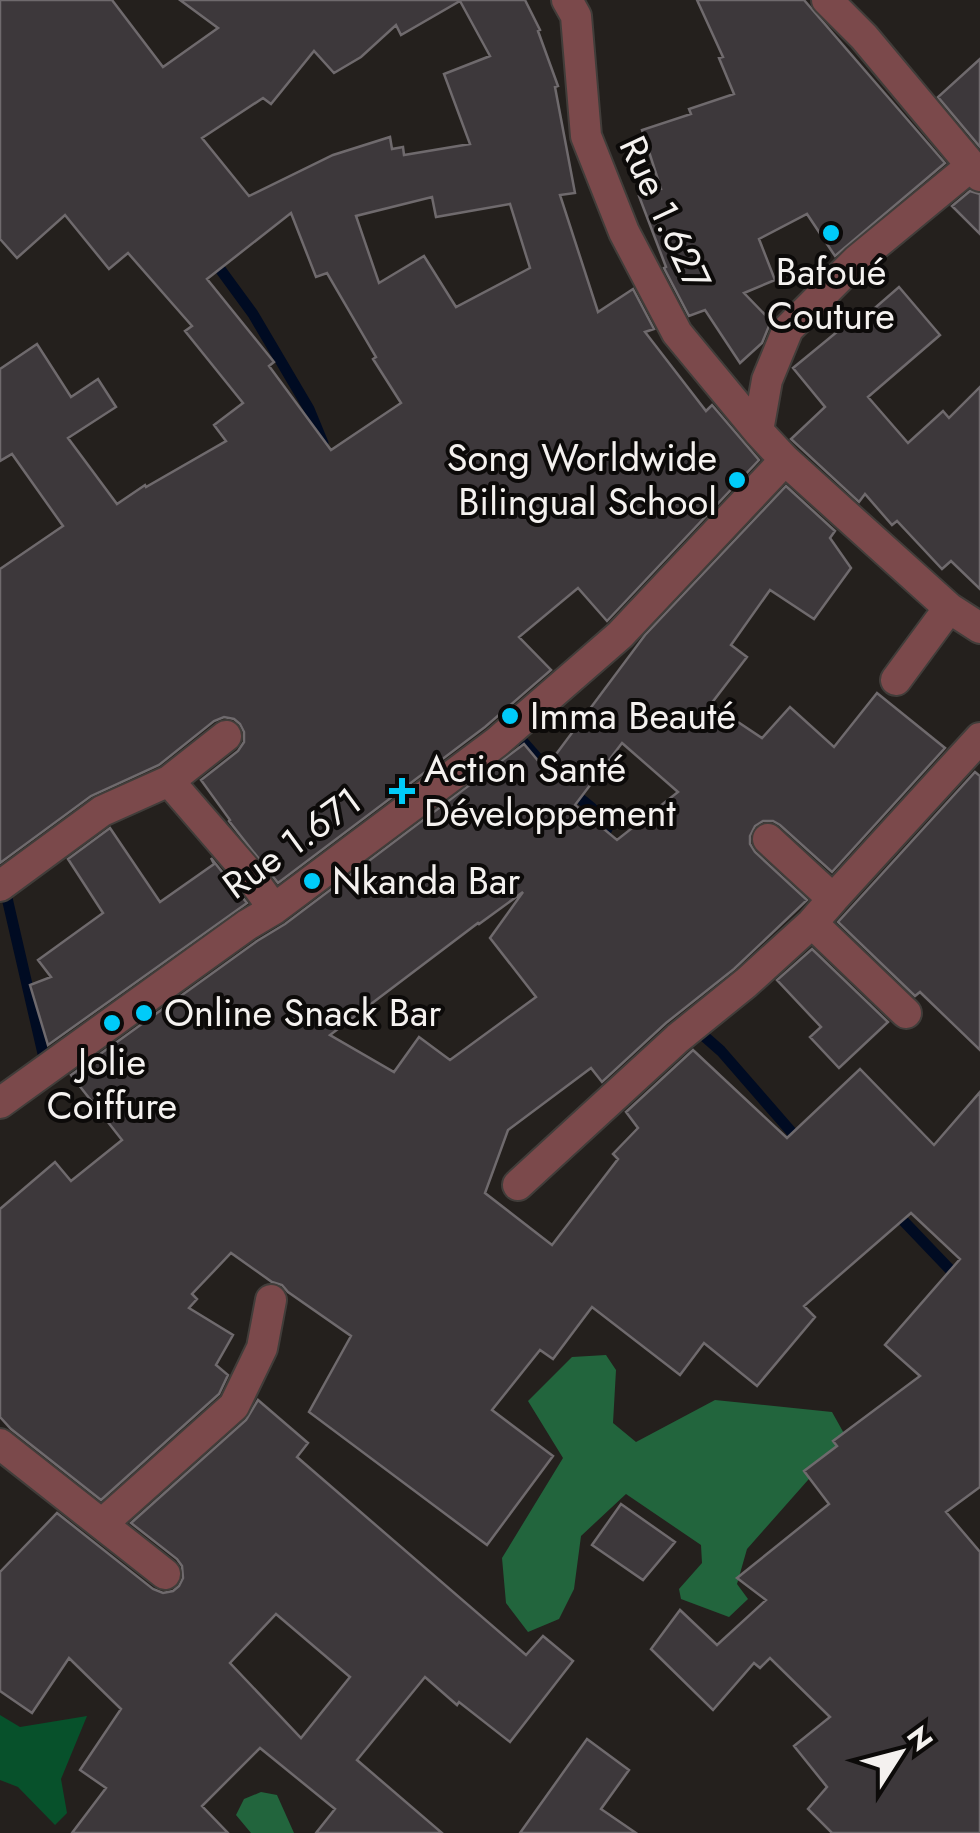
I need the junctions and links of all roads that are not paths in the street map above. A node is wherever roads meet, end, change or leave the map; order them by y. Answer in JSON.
{"nodes":[{"id":1,"x":567,"y":0,"type":"edge"},
{"id":2,"x":827,"y":0,"type":"edge"},
{"id":3,"x":975,"y":171,"type":"edge"},
{"id":4,"x":758,"y":431,"type":"junction"},
{"id":5,"x":785,"y":460,"type":"junction"},
{"id":6,"x":949,"y":608,"type":"junction"},
{"id":7,"x":980,"y":628,"type":"edge"},
{"id":8,"x":896,"y":680,"type":"dead end"},
{"id":9,"x":226,"y":736,"type":"dead end"},
{"id":10,"x":980,"y":738,"type":"edge"},
{"id":11,"x":169,"y":781,"type":"junction"},
{"id":12,"x":768,"y":839,"type":"dead end"},
{"id":13,"x":0,"y":886,"type":"edge"},
{"id":14,"x":833,"y":899,"type":"junction"},
{"id":15,"x":274,"y":909,"type":"junction"},
{"id":16,"x":812,"y":923,"type":"junction"},
{"id":17,"x":906,"y":1013,"type":"dead end"},
{"id":18,"x":0,"y":1103,"type":"edge"},
{"id":19,"x":518,"y":1185,"type":"dead end"},
{"id":20,"x":271,"y":1300,"type":"dead end"},
{"id":21,"x":0,"y":1444,"type":"edge"},
{"id":22,"x":102,"y":1524,"type":"junction"},
{"id":23,"x":165,"y":1574,"type":"dead end"}],
"edges":[{"from":1,"to":4,"type":"street","name":"Rue 1.627"},
{"from":2,"to":3,"type":"street"},
{"from":3,"to":4,"type":"street"},
{"from":4,"to":5,"type":"street","name":"Rue 1.627"},
{"from":5,"to":6,"type":"street","name":"Rue 1.627"},
{"from":5,"to":15,"type":"street","name":"Rue 1.671"},
{"from":6,"to":7,"type":"street","name":"Rue 1.627"},
{"from":6,"to":8,"type":"street"},
{"from":9,"to":11,"type":"street"},
{"from":10,"to":14,"type":"street"},
{"from":11,"to":13,"type":"street"},
{"from":11,"to":15,"type":"street"},
{"from":12,"to":14,"type":"street"},
{"from":14,"to":16,"type":"street"},
{"from":15,"to":18,"type":"street","name":"Rue 1.671"},
{"from":16,"to":17,"type":"street"},
{"from":16,"to":19,"type":"street"},
{"from":20,"to":22,"type":"street"},
{"from":21,"to":22,"type":"street"},
{"from":22,"to":23,"type":"street"}]}
